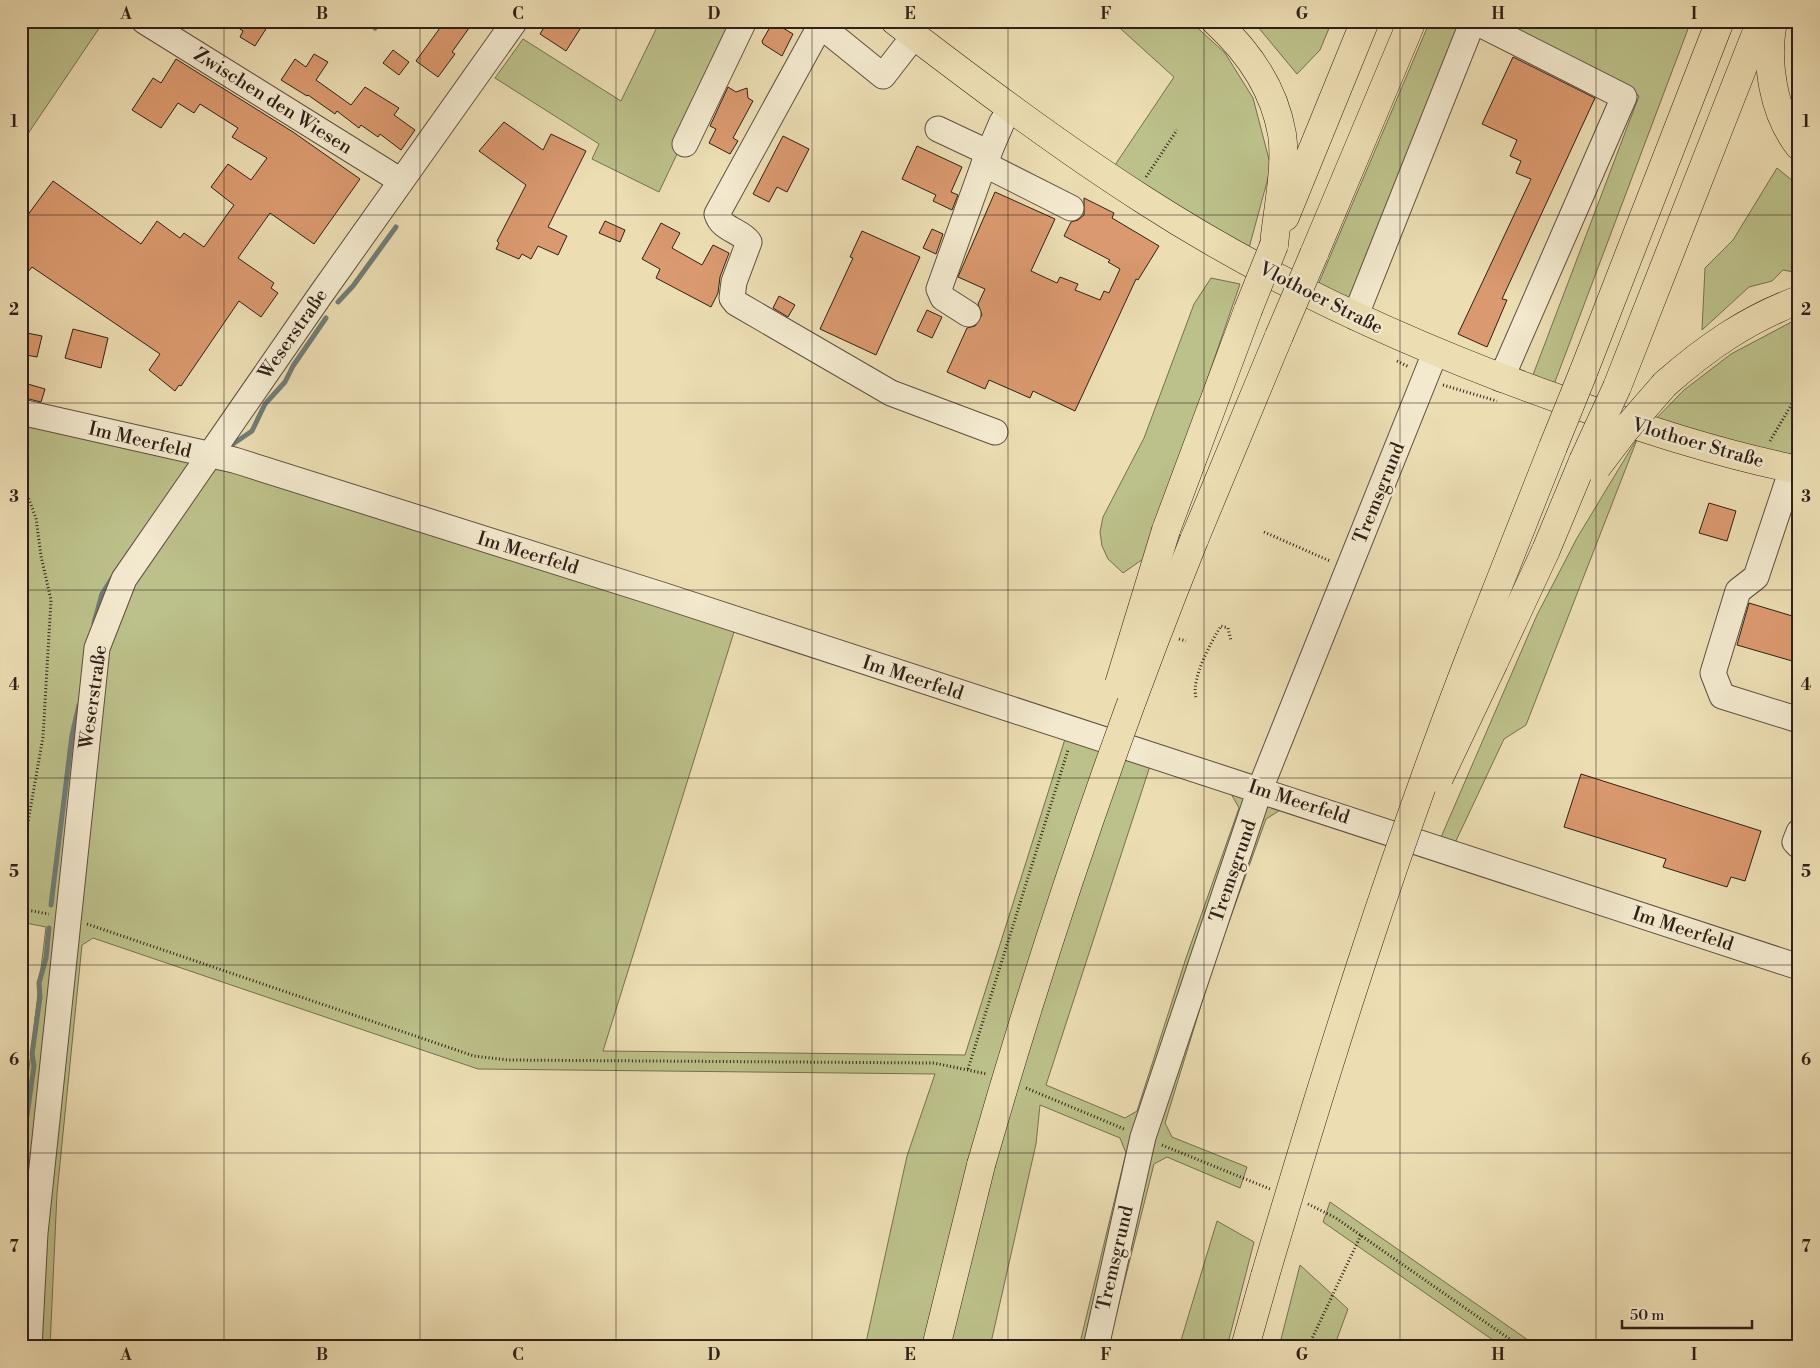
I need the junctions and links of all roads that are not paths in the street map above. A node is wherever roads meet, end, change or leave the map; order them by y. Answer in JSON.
{"nodes":[{"id":1,"x":144,"y":21,"type":"edge"},
{"id":2,"x":515,"y":21,"type":"edge"},
{"id":3,"x":744,"y":21,"type":"edge"},
{"id":4,"x":1215,"y":21,"type":"edge"},
{"id":5,"x":1365,"y":21,"type":"edge"},
{"id":6,"x":1412,"y":21,"type":"edge"},
{"id":7,"x":1474,"y":21,"type":"edge"},
{"id":8,"x":1720,"y":21,"type":"edge"},
{"id":9,"x":1761,"y":21,"type":"edge"},
{"id":10,"x":1772,"y":21,"type":"edge"},
{"id":11,"x":904,"y":28,"type":"edge"},
{"id":12,"x":1012,"y":108,"type":"junction"},
{"id":13,"x":938,"y":129,"type":"dead end"},
{"id":14,"x":685,"y":144,"type":"dead end"},
{"id":15,"x":1799,"y":146,"type":"edge"},
{"id":16,"x":986,"y":158,"type":"junction"},
{"id":17,"x":401,"y":182,"type":"junction"},
{"id":18,"x":1071,"y":208,"type":"dead end"},
{"id":19,"x":1274,"y":245,"type":"junction"},
{"id":20,"x":1799,"y":300,"type":"edge"},
{"id":21,"x":968,"y":314,"type":"dead end"},
{"id":22,"x":1355,"y":317,"type":"junction"},
{"id":23,"x":1435,"y":353,"type":"junction"},
{"id":24,"x":1501,"y":379,"type":"junction"},
{"id":25,"x":21,"y":412,"type":"edge"},
{"id":26,"x":995,"y":432,"type":"dead end"},
{"id":27,"x":208,"y":455,"type":"junction"},
{"id":28,"x":1590,"y":464,"type":"junction"},
{"id":29,"x":1796,"y":469,"type":"edge"},
{"id":30,"x":1483,"y":657,"type":"junction"},
{"id":31,"x":1799,"y":720,"type":"edge"},
{"id":32,"x":1100,"y":786,"type":"junction"},
{"id":33,"x":1260,"y":789,"type":"junction"},
{"id":34,"x":1799,"y":832,"type":"edge"},
{"id":35,"x":1799,"y":846,"type":"edge"},
{"id":36,"x":1799,"y":966,"type":"edge"},
{"id":37,"x":29,"y":1347,"type":"edge"},
{"id":38,"x":936,"y":1347,"type":"edge"},
{"id":39,"x":1096,"y":1347,"type":"edge"},
{"id":40,"x":1245,"y":1347,"type":"edge"}],
"edges":[{"from":1,"to":17,"type":"street","name":"Zwischen den Wiesen"},
{"from":2,"to":17,"type":"street","name":"Weserstraße"},
{"from":3,"to":14,"type":"street"},
{"from":4,"to":19,"type":"main road"},
{"from":5,"to":19,"type":"main road"},
{"from":6,"to":32,"type":"main road","bridge":true},
{"from":7,"to":22,"type":"street"},
{"from":7,"to":24,"type":"street"},
{"from":8,"to":30,"type":"main road","bridge":true},
{"from":9,"to":28,"type":"main road","bridge":true},
{"from":10,"to":15,"type":"main road"},
{"from":11,"to":12,"type":"main road","name":"Vlothoer Straße"},
{"from":11,"to":26,"type":"street"},
{"from":12,"to":16,"type":"street"},
{"from":12,"to":22,"type":"main road","name":"Vlothoer Straße"},
{"from":13,"to":16,"type":"street"},
{"from":16,"to":18,"type":"street"},
{"from":16,"to":21,"type":"street"},
{"from":17,"to":27,"type":"street","name":"Weserstraße"},
{"from":19,"to":32,"type":"main road","bridge":true},
{"from":20,"to":28,"type":"main road","bridge":true},
{"from":22,"to":23,"type":"main road","name":"Vlothoer Straße"},
{"from":23,"to":24,"type":"main road","name":"Vlothoer Straße"},
{"from":23,"to":33,"type":"street","name":"Tremsgrund"},
{"from":24,"to":29,"type":"main road","name":"Vlothoer Straße"},
{"from":25,"to":27,"type":"street","name":"Im Meerfeld"},
{"from":27,"to":33,"type":"street","name":"Im Meerfeld"},
{"from":27,"to":37,"type":"street","name":"Weserstraße"},
{"from":28,"to":30,"type":"main road"},
{"from":29,"to":31,"type":"street"},
{"from":30,"to":40,"type":"main road","bridge":true},
{"from":32,"to":38,"type":"main road","bridge":true},
{"from":33,"to":36,"type":"street","name":"Im Meerfeld"},
{"from":33,"to":39,"type":"street","name":"Tremsgrund"},
{"from":34,"to":35,"type":"street"}]}
